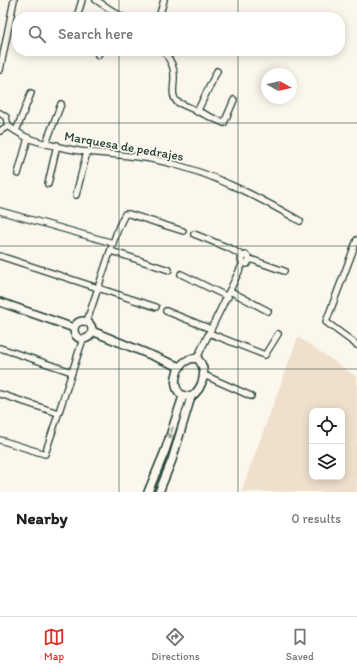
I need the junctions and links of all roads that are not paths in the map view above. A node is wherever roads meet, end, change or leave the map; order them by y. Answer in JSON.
{"nodes":[{"id":1,"x":14,"y":0,"type":"edge"},
{"id":2,"x":82,"y":0,"type":"edge"},
{"id":3,"x":89,"y":0,"type":"edge"},
{"id":4,"x":96,"y":0,"type":"edge"},
{"id":5,"x":164,"y":0,"type":"edge"},
{"id":6,"x":113,"y":11,"type":"edge"},
{"id":7,"x":78,"y":12,"type":"edge"},
{"id":8,"x":160,"y":12,"type":"edge"},
{"id":9,"x":167,"y":56,"type":"edge"},
{"id":10,"x":0,"y":70,"type":"edge"},
{"id":11,"x":217,"y":71,"type":"dead end"},
{"id":12,"x":31,"y":93,"type":"dead end"},
{"id":13,"x":234,"y":100,"type":"dead end"},
{"id":14,"x":61,"y":104,"type":"dead end"},
{"id":15,"x":197,"y":112,"type":"junction"},
{"id":16,"x":0,"y":113,"type":"edge"},
{"id":17,"x":8,"y":126,"type":"junction"},
{"id":18,"x":0,"y":131,"type":"edge"},
{"id":19,"x":16,"y":131,"type":"junction"},
{"id":20,"x":28,"y":138,"type":"junction"},
{"id":21,"x":46,"y":143,"type":"junction"},
{"id":22,"x":57,"y":145,"type":"junction"},
{"id":23,"x":87,"y":152,"type":"junction"},
{"id":24,"x":18,"y":174,"type":"dead end"},
{"id":25,"x":48,"y":184,"type":"dead end"},
{"id":26,"x":76,"y":195,"type":"dead end"},
{"id":27,"x":0,"y":211,"type":"edge"},
{"id":28,"x":300,"y":221,"type":"dead end"},
{"id":29,"x":183,"y":231,"type":"dead end"},
{"id":30,"x":194,"y":234,"type":"dead end"},
{"id":31,"x":357,"y":242,"type":"edge"},
{"id":32,"x":113,"y":243,"type":"junction"},
{"id":33,"x":110,"y":251,"type":"junction"},
{"id":34,"x":0,"y":256,"type":"edge"},
{"id":35,"x":243,"y":256,"type":"junction"},
{"id":36,"x":250,"y":259,"type":"junction"},
{"id":37,"x":243,"y":263,"type":"junction"},
{"id":38,"x":169,"y":270,"type":"dead end"},
{"id":39,"x":284,"y":271,"type":"dead end"},
{"id":40,"x":181,"y":274,"type":"dead end"},
{"id":41,"x":98,"y":288,"type":"junction"},
{"id":42,"x":229,"y":294,"type":"junction"},
{"id":43,"x":0,"y":302,"type":"edge"},
{"id":44,"x":156,"y":307,"type":"dead end"},
{"id":45,"x":166,"y":311,"type":"dead end"},
{"id":46,"x":268,"y":311,"type":"dead end"},
{"id":47,"x":87,"y":321,"type":"junction"},
{"id":48,"x":74,"y":328,"type":"junction"},
{"id":49,"x":92,"y":331,"type":"junction"},
{"id":50,"x":210,"y":331,"type":"junction"},
{"id":51,"x":278,"y":334,"type":"dead end"},
{"id":52,"x":82,"y":339,"type":"junction"},
{"id":53,"x":357,"y":343,"type":"edge"},
{"id":54,"x":0,"y":348,"type":"edge"},
{"id":55,"x":197,"y":358,"type":"junction"},
{"id":56,"x":180,"y":367,"type":"junction"},
{"id":57,"x":72,"y":372,"type":"junction"},
{"id":58,"x":204,"y":375,"type":"junction"},
{"id":59,"x":0,"y":394,"type":"edge"},
{"id":60,"x":194,"y":395,"type":"junction"},
{"id":61,"x":183,"y":396,"type":"junction"},
{"id":62,"x":251,"y":396,"type":"dead end"},
{"id":63,"x":58,"y":413,"type":"junction"},
{"id":64,"x":0,"y":440,"type":"edge"},
{"id":65,"x":148,"y":492,"type":"edge"},
{"id":66,"x":159,"y":492,"type":"edge"}],
"edges":[{"from":1,"to":10,"type":"street"},
{"from":2,"to":3,"type":"street"},
{"from":2,"to":7,"type":"street"},
{"from":4,"to":6,"type":"street"},
{"from":5,"to":8,"type":"street"},
{"from":9,"to":15,"type":"street"},
{"from":11,"to":15,"type":"street"},
{"from":12,"to":19,"type":"street"},
{"from":13,"to":15,"type":"street"},
{"from":14,"to":21,"type":"street"},
{"from":16,"to":17,"type":"street"},
{"from":17,"to":18,"type":"street"},
{"from":17,"to":19,"type":"street","name":"Marquesa de pedrajes"},
{"from":19,"to":20,"type":"street","name":"Marquesa de pedrajes"},
{"from":20,"to":21,"type":"street","name":"Marquesa de pedrajes"},
{"from":20,"to":24,"type":"street"},
{"from":21,"to":22,"type":"street","name":"Marquesa de pedrajes"},
{"from":22,"to":23,"type":"street","name":"Marquesa de pedrajes"},
{"from":22,"to":25,"type":"street"},
{"from":23,"to":26,"type":"street"},
{"from":23,"to":28,"type":"street","name":"Marquesa de pedrajes"},
{"from":27,"to":32,"type":"street"},
{"from":29,"to":32,"type":"street"},
{"from":30,"to":35,"type":"street"},
{"from":31,"to":53,"type":"street"},
{"from":32,"to":33,"type":"street"},
{"from":33,"to":38,"type":"street"},
{"from":33,"to":41,"type":"street"},
{"from":34,"to":41,"type":"street"},
{"from":35,"to":36,"type":"street"},
{"from":35,"to":37,"type":"street"},
{"from":36,"to":37,"type":"street"},
{"from":36,"to":39,"type":"street"},
{"from":37,"to":42,"type":"street"},
{"from":40,"to":42,"type":"street"},
{"from":41,"to":44,"type":"street"},
{"from":41,"to":47,"type":"street"},
{"from":42,"to":46,"type":"street"},
{"from":42,"to":50,"type":"street"},
{"from":43,"to":48,"type":"street"},
{"from":45,"to":50,"type":"street"},
{"from":47,"to":48,"type":"street"},
{"from":47,"to":49,"type":"street"},
{"from":48,"to":52,"type":"street"},
{"from":49,"to":52,"type":"street"},
{"from":49,"to":56,"type":"street"},
{"from":50,"to":51,"type":"street"},
{"from":50,"to":55,"type":"street"},
{"from":52,"to":57,"type":"street"},
{"from":54,"to":57,"type":"street"},
{"from":55,"to":56,"type":"street"},
{"from":55,"to":58,"type":"street"},
{"from":56,"to":61,"type":"street"},
{"from":57,"to":63,"type":"street"},
{"from":58,"to":60,"type":"street"},
{"from":58,"to":62,"type":"street"},
{"from":59,"to":63,"type":"street"},
{"from":60,"to":61,"type":"street"},
{"from":60,"to":66,"type":"street"},
{"from":61,"to":65,"type":"street","one_way":true},
{"from":63,"to":64,"type":"street"}]}
